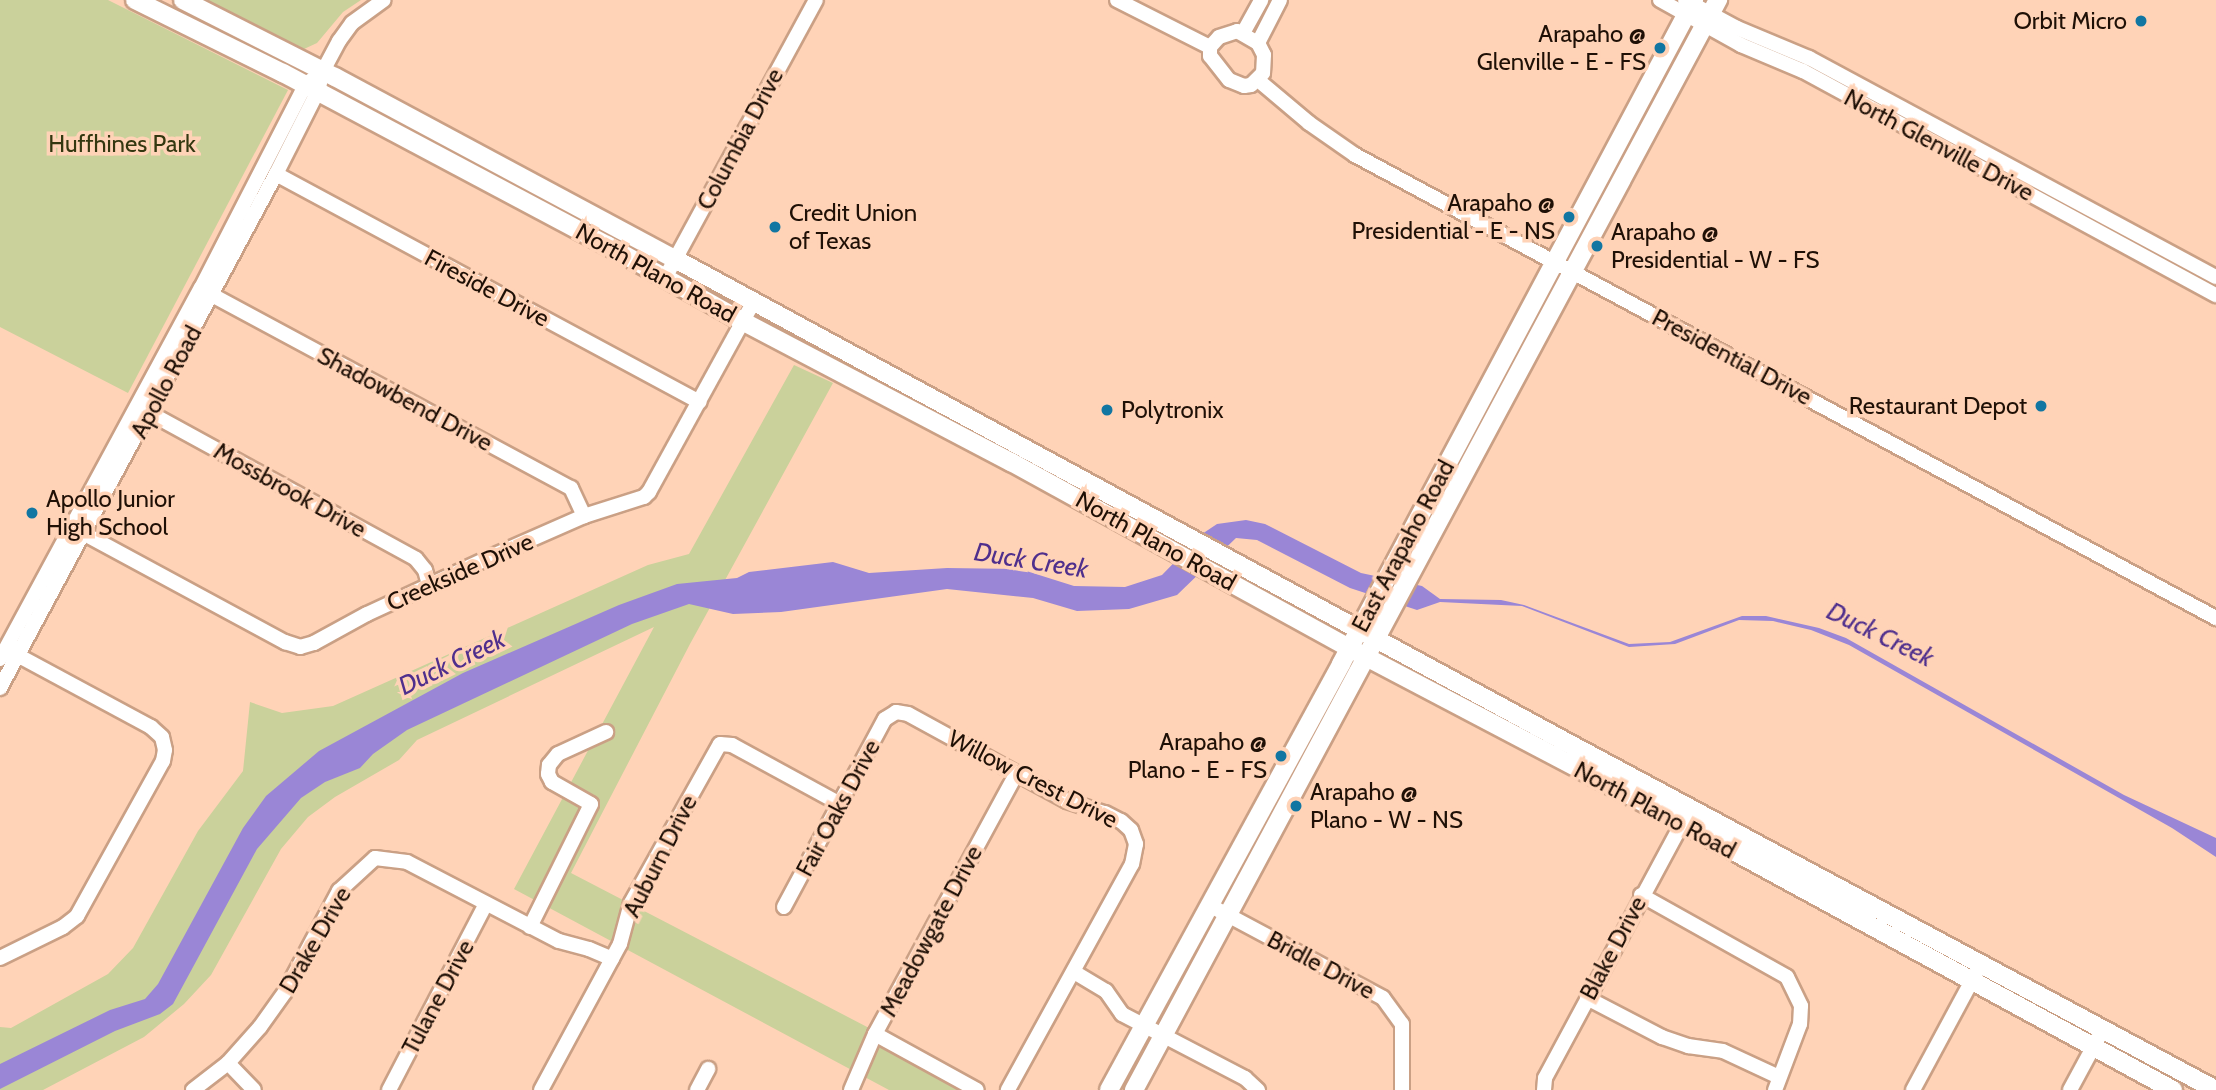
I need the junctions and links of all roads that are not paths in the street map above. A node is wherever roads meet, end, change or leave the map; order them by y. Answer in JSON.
{"nodes":[{"id":1,"x":135,"y":0,"type":"edge"},
{"id":2,"x":183,"y":0,"type":"edge"},
{"id":3,"x":384,"y":0,"type":"edge"},
{"id":4,"x":816,"y":0,"type":"edge"},
{"id":5,"x":1117,"y":0,"type":"edge"},
{"id":6,"x":1261,"y":0,"type":"edge"},
{"id":7,"x":1280,"y":0,"type":"edge"},
{"id":8,"x":1660,"y":0,"type":"edge"},
{"id":9,"x":1689,"y":4,"type":"edge"},
{"id":10,"x":1711,"y":12,"type":"edge"},
{"id":11,"x":1243,"y":33,"type":"junction"},
{"id":12,"x":1258,"y":43,"type":"junction"},
{"id":13,"x":1210,"y":47,"type":"junction"},
{"id":14,"x":323,"y":71,"type":"junction"},
{"id":15,"x":1258,"y":80,"type":"junction"},
{"id":16,"x":312,"y":88,"type":"junction"},
{"id":17,"x":1644,"y":93,"type":"junction"},
{"id":18,"x":1640,"y":146,"type":"junction"},
{"id":19,"x":481,"y":157,"type":"junction"},
{"id":20,"x":472,"y":173,"type":"junction"},
{"id":21,"x":276,"y":174,"type":"junction"},
{"id":22,"x":2020,"y":179,"type":"junction"},
{"id":23,"x":2127,"y":228,"type":"junction"},
{"id":24,"x":2119,"y":243,"type":"junction"},
{"id":25,"x":675,"y":259,"type":"junction"},
{"id":26,"x":1553,"y":262,"type":"junction"},
{"id":27,"x":1573,"y":272,"type":"junction"},
{"id":28,"x":2216,"y":277,"type":"edge"},
{"id":29,"x":665,"y":278,"type":"junction"},
{"id":30,"x":212,"y":295,"type":"junction"},
{"id":31,"x":2216,"y":295,"type":"edge"},
{"id":32,"x":752,"y":303,"type":"junction"},
{"id":33,"x":742,"y":321,"type":"junction"},
{"id":34,"x":853,"y":356,"type":"junction"},
{"id":35,"x":844,"y":374,"type":"junction"},
{"id":36,"x":699,"y":402,"type":"junction"},
{"id":37,"x":142,"y":412,"type":"junction"},
{"id":38,"x":584,"y":516,"type":"junction"},
{"id":39,"x":83,"y":533,"type":"junction"},
{"id":40,"x":1182,"y":545,"type":"junction"},
{"id":41,"x":1216,"y":563,"type":"junction"},
{"id":42,"x":429,"y":585,"type":"junction"},
{"id":43,"x":2216,"y":618,"type":"edge"},
{"id":44,"x":1363,"y":620,"type":"junction"},
{"id":45,"x":1382,"y":630,"type":"junction"},
{"id":46,"x":1349,"y":648,"type":"junction"},
{"id":47,"x":8,"y":654,"type":"edge"},
{"id":48,"x":1368,"y":658,"type":"junction"},
{"id":49,"x":0,"y":688,"type":"edge"},
{"id":50,"x":896,"y":712,"type":"joint"},
{"id":51,"x":606,"y":732,"type":"dead end"},
{"id":52,"x":1016,"y":774,"type":"junction"},
{"id":53,"x":840,"y":804,"type":"junction"},
{"id":54,"x":1686,"y":816,"type":"junction"},
{"id":55,"x":1641,"y":895,"type":"junction"},
{"id":56,"x":1847,"y":902,"type":"junction"},
{"id":57,"x":486,"y":904,"type":"junction"},
{"id":58,"x":1209,"y":905,"type":"junction"},
{"id":59,"x":784,"y":907,"type":"dead end"},
{"id":60,"x":1229,"y":915,"type":"junction"},
{"id":61,"x":530,"y":927,"type":"junction"},
{"id":62,"x":0,"y":958,"type":"edge"},
{"id":63,"x":612,"y":959,"type":"junction"},
{"id":64,"x":1981,"y":964,"type":"junction"},
{"id":65,"x":1074,"y":972,"type":"junction"},
{"id":66,"x":1971,"y":981,"type":"junction"},
{"id":67,"x":1587,"y":998,"type":"junction"},
{"id":68,"x":1145,"y":1026,"type":"junction"},
{"id":69,"x":2103,"y":1029,"type":"junction"},
{"id":70,"x":875,"y":1034,"type":"junction"},
{"id":71,"x":1163,"y":1036,"type":"junction"},
{"id":72,"x":2093,"y":1047,"type":"junction"},
{"id":73,"x":228,"y":1063,"type":"junction"},
{"id":74,"x":708,"y":1069,"type":"dead end"},
{"id":75,"x":1777,"y":1084,"type":"edge"},
{"id":76,"x":193,"y":1090,"type":"edge"},
{"id":77,"x":254,"y":1090,"type":"edge"},
{"id":78,"x":390,"y":1090,"type":"edge"},
{"id":79,"x":541,"y":1090,"type":"edge"},
{"id":80,"x":697,"y":1090,"type":"edge"},
{"id":81,"x":851,"y":1090,"type":"edge"},
{"id":82,"x":976,"y":1090,"type":"edge"},
{"id":83,"x":1008,"y":1090,"type":"edge"},
{"id":84,"x":1109,"y":1090,"type":"edge"},
{"id":85,"x":1135,"y":1090,"type":"edge"},
{"id":86,"x":1258,"y":1090,"type":"edge"},
{"id":87,"x":1402,"y":1090,"type":"edge"},
{"id":88,"x":1544,"y":1090,"type":"edge"},
{"id":89,"x":1913,"y":1090,"type":"edge"},
{"id":90,"x":2070,"y":1090,"type":"edge"},
{"id":91,"x":2173,"y":1090,"type":"edge"},
{"id":92,"x":2216,"y":1090,"type":"edge"}],
"edges":[{"from":1,"to":16,"type":"main road","name":"North Plano Road"},
{"from":2,"to":14,"type":"main road","name":"North Plano Road"},
{"from":3,"to":14,"type":"street","name":"Apollo Road"},
{"from":4,"to":25,"type":"street","name":"Columbia Drive"},
{"from":5,"to":13,"type":"street"},
{"from":6,"to":11,"type":"street"},
{"from":7,"to":12,"type":"street"},
{"from":8,"to":9,"type":"street","name":"North Glenville Drive"},
{"from":9,"to":10,"type":"street","name":"North Glenville Drive"},
{"from":9,"to":17,"type":"main road","name":"East Arapaho Road"},
{"from":10,"to":18,"type":"main road","name":"East Arapaho Road"},
{"from":10,"to":22,"type":"street","name":"North Glenville Drive"},
{"from":11,"to":12,"type":"street"},
{"from":11,"to":13,"type":"street"},
{"from":12,"to":15,"type":"street"},
{"from":13,"to":15,"type":"street"},
{"from":14,"to":16,"type":"street","name":"Apollo Road"},
{"from":14,"to":19,"type":"main road","name":"North Plano Road"},
{"from":15,"to":26,"type":"street","name":"Presidential Drive"},
{"from":16,"to":20,"type":"main road","name":"North Plano Road"},
{"from":16,"to":21,"type":"street","name":"Apollo Road"},
{"from":16,"to":37,"type":"street","name":"Apollo Road"},
{"from":17,"to":18,"type":"main road"},
{"from":17,"to":26,"type":"main road","name":"East Arapaho Road"},
{"from":18,"to":27,"type":"main road","name":"East Arapaho Road"},
{"from":19,"to":20,"type":"main road"},
{"from":19,"to":25,"type":"main road","name":"North Plano Road"},
{"from":20,"to":29,"type":"main road","name":"North Plano Road"},
{"from":21,"to":30,"type":"street","name":"Apollo Road"},
{"from":21,"to":36,"type":"street","name":"Fireside Drive"},
{"from":22,"to":23,"type":"street","name":"North Glenville Drive"},
{"from":22,"to":24,"type":"street","name":"North Glenville Drive"},
{"from":23,"to":24,"type":"street"},
{"from":23,"to":28,"type":"street","name":"North Glenville Drive"},
{"from":24,"to":31,"type":"street","name":"North Glenville Drive"},
{"from":25,"to":29,"type":"street","name":"Columbia Drive"},
{"from":25,"to":32,"type":"main road","name":"North Plano Road"},
{"from":26,"to":27,"type":"street","name":"Presidential Drive"},
{"from":26,"to":44,"type":"main road","name":"East Arapaho Road"},
{"from":27,"to":43,"type":"street","name":"Presidential Drive"},
{"from":27,"to":45,"type":"main road","name":"East Arapaho Road"},
{"from":29,"to":33,"type":"main road","name":"North Plano Road"},
{"from":30,"to":37,"type":"street","name":"Apollo Road"},
{"from":30,"to":38,"type":"street","name":"Shadowbend Drive"},
{"from":32,"to":33,"type":"street","name":"Creekside Drive"},
{"from":32,"to":34,"type":"main road","name":"North Plano Road"},
{"from":33,"to":35,"type":"main road","name":"North Plano Road"},
{"from":33,"to":36,"type":"street","name":"Creekside Drive"},
{"from":34,"to":35,"type":"main road"},
{"from":34,"to":40,"type":"main road","name":"North Plano Road"},
{"from":35,"to":40,"type":"main road","name":"North Plano Road"},
{"from":36,"to":38,"type":"street","name":"Creekside Drive"},
{"from":37,"to":39,"type":"street","name":"Apollo Road"},
{"from":37,"to":42,"type":"street","name":"Mossbrook Drive"},
{"from":37,"to":47,"type":"street","name":"Apollo Road"},
{"from":38,"to":42,"type":"street","name":"Creekside Drive"},
{"from":39,"to":42,"type":"street","name":"Creekside Drive"},
{"from":39,"to":47,"type":"street","name":"Apollo Road"},
{"from":40,"to":41,"type":"main road","name":"North Plano Road"},
{"from":41,"to":44,"type":"main road","name":"North Plano Road"},
{"from":41,"to":46,"type":"main road","name":"North Plano Road"},
{"from":44,"to":45,"type":"main road","name":"North Plano Road"},
{"from":44,"to":46,"type":"main road","name":"East Arapaho Road"},
{"from":45,"to":48,"type":"main road","name":"East Arapaho Road"},
{"from":45,"to":54,"type":"main road","name":"North Plano Road"},
{"from":46,"to":48,"type":"main road","name":"North Plano Road"},
{"from":46,"to":58,"type":"main road","name":"East Arapaho Road"},
{"from":47,"to":49,"type":"street","name":"Apollo Road"},
{"from":47,"to":62,"type":"street"},
{"from":48,"to":54,"type":"main road","name":"North Plano Road"},
{"from":48,"to":60,"type":"main road","name":"East Arapaho Road"},
{"from":50,"to":52,"type":"street","name":"Willow Crest Drive"},
{"from":50,"to":53,"type":"street","name":"Fair Oaks Drive"},
{"from":51,"to":61,"type":"street"},
{"from":52,"to":65,"type":"street","name":"Willow Crest Drive"},
{"from":52,"to":70,"type":"street","name":"Meadowgate Drive"},
{"from":53,"to":59,"type":"street","name":"Fair Oaks Drive"},
{"from":53,"to":63,"type":"street","name":"Auburn Drive"},
{"from":54,"to":55,"type":"street","name":"Blake Drive"},
{"from":54,"to":56,"type":"main road","name":"North Plano Road"},
{"from":55,"to":67,"type":"street","name":"Blake Drive"},
{"from":55,"to":75,"type":"street"},
{"from":56,"to":64,"type":"main road","name":"North Plano Road"},
{"from":56,"to":66,"type":"main road","name":"North Plano Road"},
{"from":57,"to":61,"type":"street","name":"Drake Drive"},
{"from":57,"to":73,"type":"street","name":"Drake Drive"},
{"from":57,"to":78,"type":"street","name":"Tulane Drive"},
{"from":58,"to":60,"type":"street","name":"Bridle Drive"},
{"from":58,"to":68,"type":"main road","name":"East Arapaho Road"},
{"from":60,"to":71,"type":"main road","name":"East Arapaho Road"},
{"from":60,"to":87,"type":"street","name":"Bridle Drive"},
{"from":61,"to":63,"type":"street","name":"Drake Drive"},
{"from":63,"to":79,"type":"street","name":"Auburn Drive"},
{"from":64,"to":66,"type":"street"},
{"from":64,"to":69,"type":"main road","name":"North Plano Road"},
{"from":65,"to":68,"type":"street"},
{"from":65,"to":83,"type":"street","name":"Willow Crest Drive"},
{"from":66,"to":72,"type":"main road","name":"North Plano Road"},
{"from":66,"to":89,"type":"street"},
{"from":67,"to":75,"type":"street"},
{"from":67,"to":88,"type":"street","name":"Blake Drive"},
{"from":68,"to":71,"type":"street"},
{"from":68,"to":84,"type":"main road","name":"East Arapaho Road"},
{"from":69,"to":72,"type":"street"},
{"from":69,"to":92,"type":"main road","name":"North Plano Road"},
{"from":70,"to":81,"type":"street","name":"Meadowgate Drive"},
{"from":70,"to":82,"type":"street"},
{"from":71,"to":85,"type":"main road","name":"East Arapaho Road"},
{"from":71,"to":86,"type":"street"},
{"from":72,"to":90,"type":"street"},
{"from":72,"to":91,"type":"main road","name":"North Plano Road"},
{"from":73,"to":76,"type":"street","name":"Drake Drive"},
{"from":73,"to":77,"type":"street"},
{"from":74,"to":80,"type":"street"}]}
